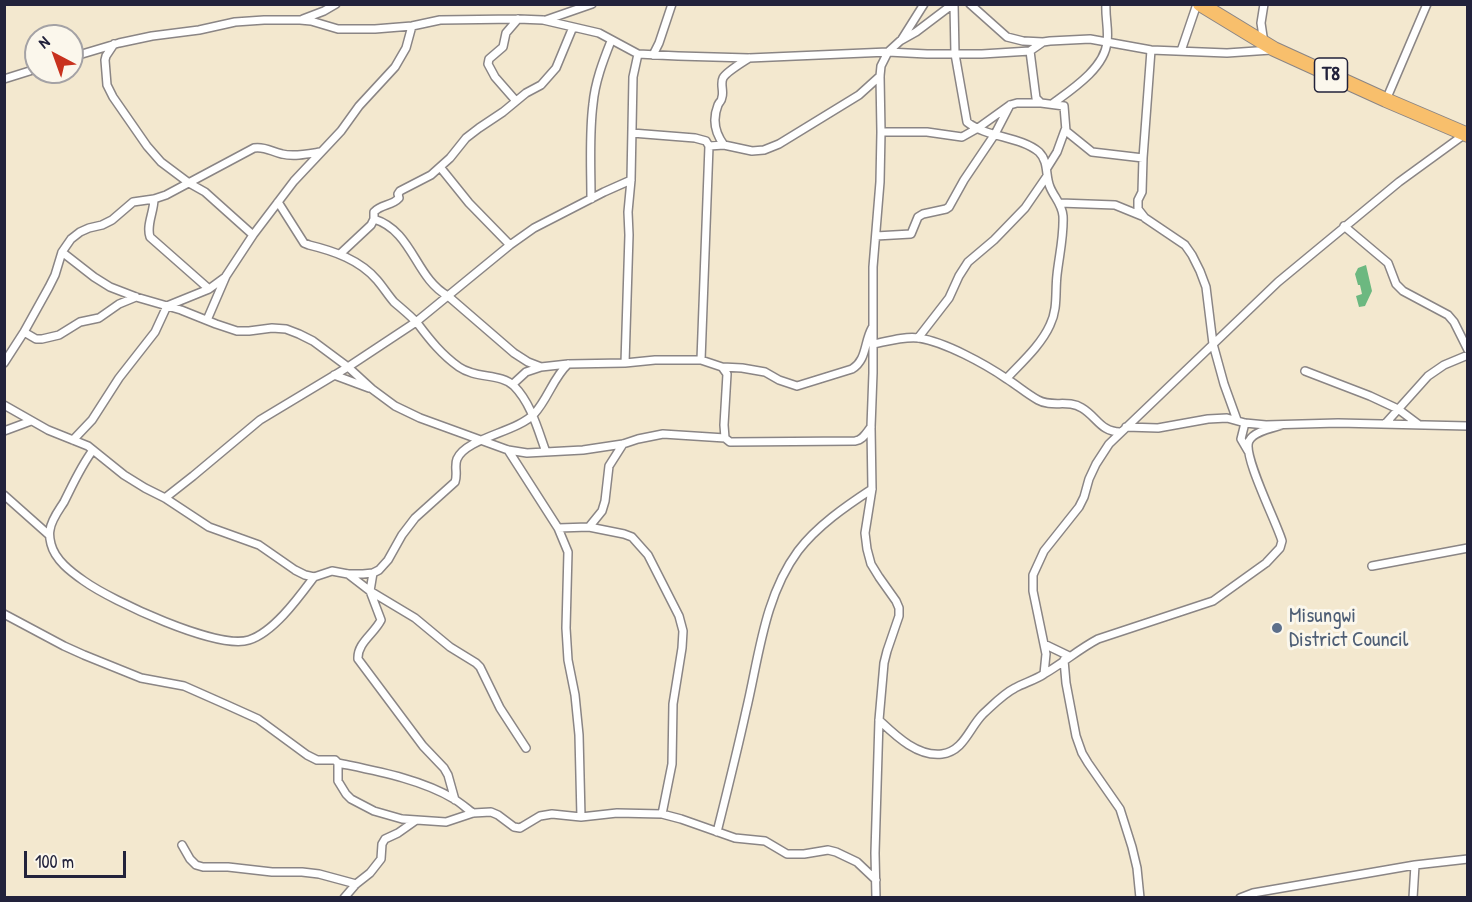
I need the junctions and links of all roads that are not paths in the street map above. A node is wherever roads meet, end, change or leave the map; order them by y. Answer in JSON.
{"nodes":[{"id":1,"x":336,"y":4,"type":"edge"},
{"id":2,"x":592,"y":4,"type":"edge"},
{"id":3,"x":672,"y":4,"type":"edge"},
{"id":4,"x":924,"y":4,"type":"edge"},
{"id":5,"x":953,"y":4,"type":"edge"},
{"id":6,"x":970,"y":4,"type":"edge"},
{"id":7,"x":1106,"y":4,"type":"edge"},
{"id":8,"x":1198,"y":4,"type":"edge"},
{"id":9,"x":1264,"y":4,"type":"edge"},
{"id":10,"x":1427,"y":4,"type":"edge"},
{"id":11,"x":518,"y":19,"type":"junction"},
{"id":12,"x":300,"y":20,"type":"junction"},
{"id":13,"x":543,"y":20,"type":"junction"},
{"id":14,"x":412,"y":26,"type":"junction"},
{"id":15,"x":573,"y":27,"type":"junction"},
{"id":16,"x":611,"y":41,"type":"junction"},
{"id":17,"x":900,"y":41,"type":"junction"},
{"id":18,"x":1043,"y":42,"type":"junction"},
{"id":19,"x":1107,"y":43,"type":"junction"},
{"id":20,"x":114,"y":44,"type":"junction"},
{"id":21,"x":1269,"y":46,"type":"junction"},
{"id":22,"x":1151,"y":50,"type":"junction"},
{"id":23,"x":1030,"y":51,"type":"junction"},
{"id":24,"x":1182,"y":51,"type":"junction"},
{"id":25,"x":888,"y":52,"type":"junction"},
{"id":26,"x":84,"y":53,"type":"edge"},
{"id":27,"x":638,"y":54,"type":"junction"},
{"id":28,"x":955,"y":54,"type":"junction"},
{"id":29,"x":653,"y":55,"type":"junction"},
{"id":30,"x":749,"y":58,"type":"junction"},
{"id":31,"x":24,"y":73,"type":"edge"},
{"id":32,"x":880,"y":76,"type":"junction"},
{"id":33,"x":4,"y":79,"type":"edge"},
{"id":34,"x":1073,"y":88,"type":"junction"},
{"id":35,"x":1386,"y":100,"type":"junction"},
{"id":36,"x":516,"y":101,"type":"junction"},
{"id":37,"x":1041,"y":103,"type":"junction"},
{"id":38,"x":1052,"y":104,"type":"junction"},
{"id":39,"x":1011,"y":105,"type":"junction"},
{"id":40,"x":1065,"y":107,"type":"junction"},
{"id":41,"x":978,"y":128,"type":"junction"},
{"id":42,"x":1065,"y":130,"type":"junction"},
{"id":43,"x":881,"y":132,"type":"junction"},
{"id":44,"x":632,"y":133,"type":"junction"},
{"id":45,"x":995,"y":134,"type":"junction"},
{"id":46,"x":1466,"y":134,"type":"edge"},
{"id":47,"x":724,"y":145,"type":"junction"},
{"id":48,"x":709,"y":146,"type":"junction"},
{"id":49,"x":320,"y":152,"type":"junction"},
{"id":50,"x":1143,"y":158,"type":"junction"},
{"id":51,"x":440,"y":167,"type":"junction"},
{"id":52,"x":1047,"y":168,"type":"junction"},
{"id":53,"x":1047,"y":176,"type":"junction"},
{"id":54,"x":631,"y":180,"type":"junction"},
{"id":55,"x":189,"y":183,"type":"junction"},
{"id":56,"x":154,"y":199,"type":"junction"},
{"id":57,"x":591,"y":199,"type":"junction"},
{"id":58,"x":1138,"y":200,"type":"junction"},
{"id":59,"x":278,"y":202,"type":"junction"},
{"id":60,"x":1060,"y":203,"type":"junction"},
{"id":61,"x":1125,"y":209,"type":"junction"},
{"id":62,"x":1145,"y":218,"type":"junction"},
{"id":63,"x":375,"y":219,"type":"junction"},
{"id":64,"x":1344,"y":226,"type":"junction"},
{"id":65,"x":253,"y":235,"type":"junction"},
{"id":66,"x":876,"y":236,"type":"junction"},
{"id":67,"x":510,"y":245,"type":"junction"},
{"id":68,"x":62,"y":252,"type":"junction"},
{"id":69,"x":340,"y":254,"type":"junction"},
{"id":70,"x":226,"y":276,"type":"junction"},
{"id":71,"x":209,"y":289,"type":"junction"},
{"id":72,"x":448,"y":296,"type":"junction"},
{"id":73,"x":136,"y":297,"type":"junction"},
{"id":74,"x":166,"y":306,"type":"junction"},
{"id":75,"x":207,"y":320,"type":"junction"},
{"id":76,"x":416,"y":322,"type":"junction"},
{"id":77,"x":873,"y":326,"type":"junction"},
{"id":78,"x":24,"y":332,"type":"junction"},
{"id":79,"x":918,"y":338,"type":"junction"},
{"id":80,"x":873,"y":344,"type":"junction"},
{"id":81,"x":1213,"y":344,"type":"junction"},
{"id":82,"x":1467,"y":350,"type":"edge"},
{"id":83,"x":1467,"y":355,"type":"edge"},
{"id":84,"x":701,"y":360,"type":"junction"},
{"id":85,"x":4,"y":363,"type":"edge"},
{"id":86,"x":625,"y":363,"type":"junction"},
{"id":87,"x":568,"y":364,"type":"junction"},
{"id":88,"x":348,"y":367,"type":"junction"},
{"id":89,"x":541,"y":367,"type":"junction"},
{"id":90,"x":722,"y":367,"type":"junction"},
{"id":91,"x":1305,"y":371,"type":"dead end"},
{"id":92,"x":334,"y":375,"type":"junction"},
{"id":93,"x":1007,"y":378,"type":"junction"},
{"id":94,"x":513,"y":384,"type":"junction"},
{"id":95,"x":372,"y":389,"type":"junction"},
{"id":96,"x":4,"y":405,"type":"edge"},
{"id":97,"x":1398,"y":409,"type":"junction"},
{"id":98,"x":532,"y":416,"type":"junction"},
{"id":99,"x":32,"y":421,"type":"junction"},
{"id":100,"x":1241,"y":422,"type":"junction"},
{"id":101,"x":1282,"y":424,"type":"junction"},
{"id":102,"x":1385,"y":424,"type":"junction"},
{"id":103,"x":1418,"y":424,"type":"junction"},
{"id":104,"x":1467,"y":426,"type":"edge"},
{"id":105,"x":871,"y":427,"type":"junction"},
{"id":106,"x":1123,"y":430,"type":"junction"},
{"id":107,"x":4,"y":431,"type":"edge"},
{"id":108,"x":725,"y":438,"type":"junction"},
{"id":109,"x":73,"y":440,"type":"junction"},
{"id":110,"x":480,"y":440,"type":"junction"},
{"id":111,"x":623,"y":444,"type":"junction"},
{"id":112,"x":93,"y":450,"type":"junction"},
{"id":113,"x":508,"y":450,"type":"junction"},
{"id":114,"x":546,"y":452,"type":"junction"},
{"id":115,"x":1248,"y":452,"type":"junction"},
{"id":116,"x":872,"y":489,"type":"junction"},
{"id":117,"x":4,"y":495,"type":"edge"},
{"id":118,"x":165,"y":498,"type":"junction"},
{"id":119,"x":590,"y":527,"type":"junction"},
{"id":120,"x":558,"y":528,"type":"junction"},
{"id":121,"x":49,"y":535,"type":"junction"},
{"id":122,"x":1467,"y":548,"type":"edge"},
{"id":123,"x":1372,"y":566,"type":"dead end"},
{"id":124,"x":373,"y":573,"type":"junction"},
{"id":125,"x":348,"y":574,"type":"junction"},
{"id":126,"x":314,"y":577,"type":"junction"},
{"id":127,"x":370,"y":591,"type":"junction"},
{"id":128,"x":4,"y":614,"type":"edge"},
{"id":129,"x":1044,"y":644,"type":"junction"},
{"id":130,"x":1067,"y":658,"type":"junction"},
{"id":131,"x":1044,"y":674,"type":"junction"},
{"id":132,"x":879,"y":720,"type":"junction"},
{"id":133,"x":526,"y":748,"type":"dead end"},
{"id":134,"x":338,"y":763,"type":"junction"},
{"id":135,"x":455,"y":800,"type":"junction"},
{"id":136,"x":473,"y":813,"type":"junction"},
{"id":137,"x":662,"y":814,"type":"junction"},
{"id":138,"x":581,"y":817,"type":"junction"},
{"id":139,"x":415,"y":821,"type":"junction"},
{"id":140,"x":717,"y":832,"type":"junction"},
{"id":141,"x":182,"y":845,"type":"dead end"},
{"id":142,"x":1467,"y":859,"type":"edge"},
{"id":143,"x":1415,"y":865,"type":"junction"},
{"id":144,"x":876,"y":880,"type":"junction"},
{"id":145,"x":357,"y":884,"type":"junction"},
{"id":146,"x":1253,"y":895,"type":"edge"},
{"id":147,"x":345,"y":897,"type":"edge"},
{"id":148,"x":876,"y":897,"type":"edge"},
{"id":149,"x":1140,"y":897,"type":"edge"},
{"id":150,"x":1240,"y":897,"type":"edge"},
{"id":151,"x":1413,"y":897,"type":"edge"}],
"edges":[{"from":1,"to":12,"type":"street"},
{"from":2,"to":13,"type":"street"},
{"from":3,"to":29,"type":"street"},
{"from":4,"to":17,"type":"street"},
{"from":5,"to":17,"type":"street"},
{"from":5,"to":28,"type":"street"},
{"from":6,"to":18,"type":"street"},
{"from":7,"to":19,"type":"street"},
{"from":8,"to":21,"type":"highway","number":"T8"},
{"from":8,"to":24,"type":"street"},
{"from":9,"to":21,"type":"street"},
{"from":10,"to":35,"type":"street"},
{"from":11,"to":13,"type":"street"},
{"from":11,"to":14,"type":"street"},
{"from":11,"to":36,"type":"street"},
{"from":12,"to":14,"type":"street"},
{"from":12,"to":20,"type":"street"},
{"from":13,"to":15,"type":"street"},
{"from":14,"to":49,"type":"street"},
{"from":15,"to":16,"type":"street"},
{"from":15,"to":36,"type":"street"},
{"from":16,"to":27,"type":"street"},
{"from":16,"to":57,"type":"street"},
{"from":17,"to":25,"type":"street"},
{"from":18,"to":19,"type":"street"},
{"from":18,"to":23,"type":"street"},
{"from":19,"to":22,"type":"street"},
{"from":19,"to":34,"type":"street"},
{"from":20,"to":26,"type":"street"},
{"from":20,"to":55,"type":"street"},
{"from":21,"to":24,"type":"street"},
{"from":21,"to":35,"type":"highway","number":"T8"},
{"from":22,"to":24,"type":"street"},
{"from":22,"to":50,"type":"street"},
{"from":23,"to":28,"type":"street"},
{"from":23,"to":37,"type":"street"},
{"from":25,"to":28,"type":"street"},
{"from":25,"to":30,"type":"street"},
{"from":25,"to":32,"type":"street"},
{"from":27,"to":29,"type":"street"},
{"from":27,"to":44,"type":"street"},
{"from":28,"to":41,"type":"street"},
{"from":29,"to":30,"type":"street"},
{"from":30,"to":47,"type":"street"},
{"from":31,"to":33,"type":"street"},
{"from":32,"to":43,"type":"street"},
{"from":32,"to":47,"type":"street"},
{"from":34,"to":38,"type":"street"},
{"from":34,"to":40,"type":"street"},
{"from":35,"to":46,"type":"highway","number":"T8"},
{"from":36,"to":51,"type":"street"},
{"from":37,"to":38,"type":"street"},
{"from":37,"to":39,"type":"street"},
{"from":38,"to":40,"type":"street"},
{"from":39,"to":41,"type":"street"},
{"from":39,"to":45,"type":"street"},
{"from":40,"to":42,"type":"street"},
{"from":41,"to":43,"type":"street"},
{"from":41,"to":45,"type":"street"},
{"from":42,"to":50,"type":"street"},
{"from":42,"to":52,"type":"street"},
{"from":43,"to":66,"type":"street"},
{"from":44,"to":48,"type":"street"},
{"from":44,"to":54,"type":"street"},
{"from":45,"to":52,"type":"street"},
{"from":45,"to":66,"type":"street"},
{"from":46,"to":64,"type":"street"},
{"from":47,"to":48,"type":"street"},
{"from":48,"to":84,"type":"street"},
{"from":49,"to":55,"type":"street"},
{"from":49,"to":59,"type":"street"},
{"from":50,"to":58,"type":"street"},
{"from":51,"to":63,"type":"street"},
{"from":51,"to":67,"type":"street"},
{"from":52,"to":53,"type":"street"},
{"from":53,"to":60,"type":"street"},
{"from":53,"to":79,"type":"street"},
{"from":54,"to":57,"type":"street"},
{"from":54,"to":86,"type":"street"},
{"from":55,"to":56,"type":"street"},
{"from":55,"to":65,"type":"street"},
{"from":56,"to":68,"type":"street"},
{"from":56,"to":71,"type":"street"},
{"from":57,"to":67,"type":"street"},
{"from":58,"to":61,"type":"street"},
{"from":58,"to":62,"type":"street"},
{"from":59,"to":65,"type":"street"},
{"from":59,"to":69,"type":"street"},
{"from":60,"to":61,"type":"street"},
{"from":60,"to":93,"type":"street"},
{"from":61,"to":62,"type":"street"},
{"from":62,"to":81,"type":"street"},
{"from":63,"to":69,"type":"street"},
{"from":63,"to":72,"type":"street"},
{"from":64,"to":81,"type":"street"},
{"from":64,"to":82,"type":"street"},
{"from":65,"to":70,"type":"street"},
{"from":66,"to":77,"type":"street"},
{"from":67,"to":72,"type":"street"},
{"from":68,"to":73,"type":"street"},
{"from":68,"to":78,"type":"street"},
{"from":69,"to":76,"type":"street"},
{"from":70,"to":71,"type":"street"},
{"from":70,"to":75,"type":"street"},
{"from":71,"to":74,"type":"street"},
{"from":72,"to":76,"type":"street"},
{"from":72,"to":89,"type":"street"},
{"from":73,"to":74,"type":"street"},
{"from":73,"to":78,"type":"street"},
{"from":74,"to":75,"type":"street"},
{"from":74,"to":109,"type":"street"},
{"from":75,"to":88,"type":"street"},
{"from":76,"to":88,"type":"street"},
{"from":76,"to":94,"type":"street"},
{"from":77,"to":80,"type":"street"},
{"from":77,"to":90,"type":"street"},
{"from":78,"to":85,"type":"street"},
{"from":79,"to":80,"type":"street"},
{"from":79,"to":93,"type":"street"},
{"from":80,"to":105,"type":"street"},
{"from":81,"to":100,"type":"street"},
{"from":81,"to":106,"type":"street"},
{"from":83,"to":97,"type":"street"},
{"from":84,"to":86,"type":"street"},
{"from":84,"to":90,"type":"street"},
{"from":86,"to":87,"type":"street"},
{"from":87,"to":89,"type":"street"},
{"from":87,"to":98,"type":"street"},
{"from":88,"to":92,"type":"street"},
{"from":88,"to":95,"type":"street"},
{"from":89,"to":94,"type":"street"},
{"from":90,"to":108,"type":"street"},
{"from":91,"to":97,"type":"street"},
{"from":92,"to":95,"type":"street"},
{"from":92,"to":118,"type":"street"},
{"from":93,"to":106,"type":"street"},
{"from":94,"to":98,"type":"street"},
{"from":95,"to":110,"type":"street"},
{"from":96,"to":99,"type":"street"},
{"from":97,"to":102,"type":"street"},
{"from":97,"to":103,"type":"street"},
{"from":98,"to":110,"type":"street"},
{"from":98,"to":114,"type":"street"},
{"from":99,"to":107,"type":"street"},
{"from":99,"to":109,"type":"street"},
{"from":100,"to":101,"type":"street"},
{"from":100,"to":106,"type":"street"},
{"from":100,"to":115,"type":"street"},
{"from":101,"to":102,"type":"street"},
{"from":101,"to":115,"type":"street"},
{"from":102,"to":103,"type":"street"},
{"from":103,"to":104,"type":"street"},
{"from":105,"to":108,"type":"street"},
{"from":105,"to":116,"type":"street"},
{"from":106,"to":129,"type":"street"},
{"from":108,"to":111,"type":"street"},
{"from":109,"to":112,"type":"street"},
{"from":110,"to":113,"type":"street"},
{"from":110,"to":124,"type":"street"},
{"from":111,"to":114,"type":"street"},
{"from":111,"to":119,"type":"street"},
{"from":112,"to":118,"type":"street"},
{"from":112,"to":121,"type":"street"},
{"from":113,"to":114,"type":"street"},
{"from":113,"to":120,"type":"street"},
{"from":115,"to":130,"type":"street"},
{"from":116,"to":132,"type":"street"},
{"from":116,"to":140,"type":"street"},
{"from":117,"to":121,"type":"street"},
{"from":118,"to":126,"type":"street"},
{"from":119,"to":120,"type":"street"},
{"from":119,"to":137,"type":"street"},
{"from":120,"to":138,"type":"street"},
{"from":121,"to":126,"type":"street"},
{"from":122,"to":123,"type":"street"},
{"from":124,"to":125,"type":"street"},
{"from":124,"to":127,"type":"street"},
{"from":125,"to":126,"type":"street"},
{"from":125,"to":127,"type":"street"},
{"from":127,"to":133,"type":"street"},
{"from":127,"to":135,"type":"street"},
{"from":128,"to":134,"type":"street"},
{"from":129,"to":130,"type":"street"},
{"from":129,"to":131,"type":"street"},
{"from":130,"to":131,"type":"street"},
{"from":130,"to":149,"type":"street"},
{"from":131,"to":132,"type":"street"},
{"from":132,"to":144,"type":"street"},
{"from":134,"to":135,"type":"street"},
{"from":134,"to":139,"type":"street"},
{"from":135,"to":136,"type":"street"},
{"from":136,"to":138,"type":"street"},
{"from":136,"to":139,"type":"street"},
{"from":137,"to":138,"type":"street"},
{"from":137,"to":140,"type":"street"},
{"from":139,"to":145,"type":"street"},
{"from":140,"to":144,"type":"street"},
{"from":141,"to":145,"type":"street"},
{"from":142,"to":143,"type":"street"},
{"from":143,"to":146,"type":"street"},
{"from":143,"to":151,"type":"street"},
{"from":144,"to":148,"type":"street"},
{"from":145,"to":147,"type":"street"},
{"from":146,"to":150,"type":"street"}]}
